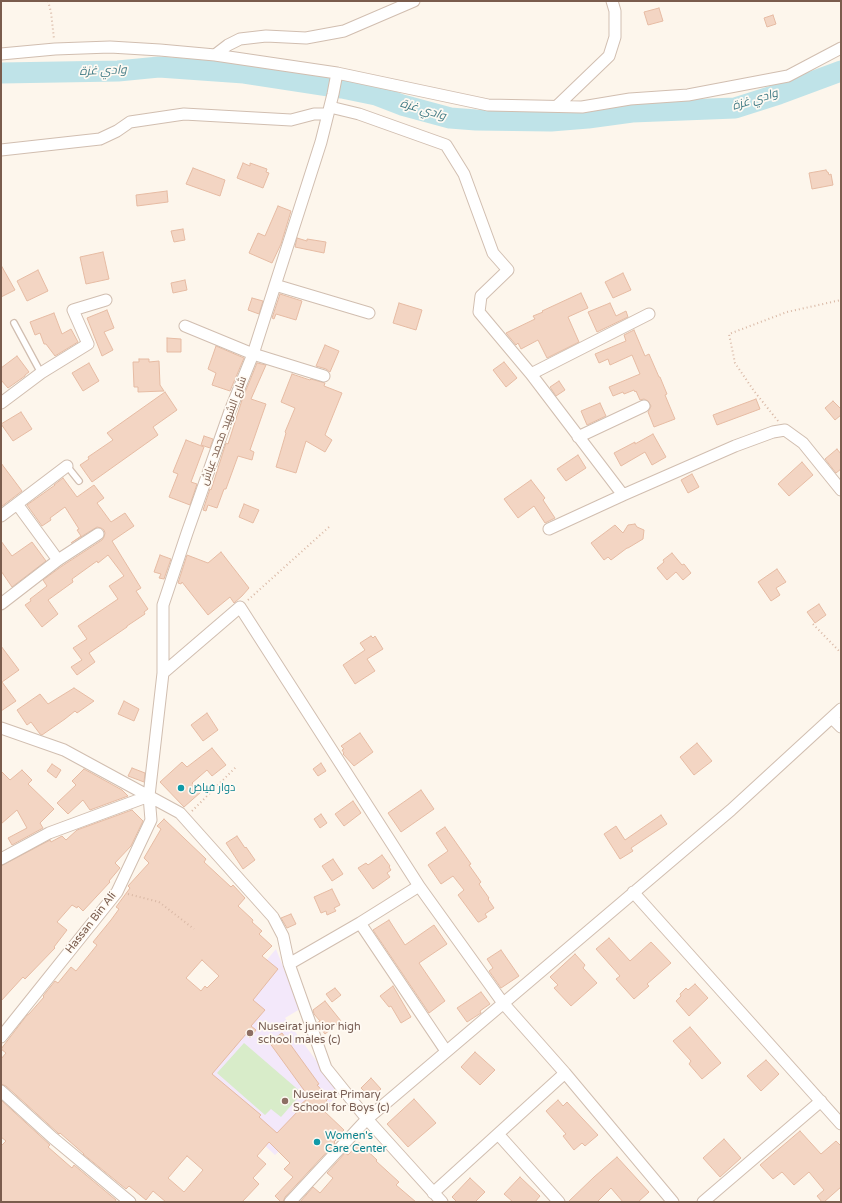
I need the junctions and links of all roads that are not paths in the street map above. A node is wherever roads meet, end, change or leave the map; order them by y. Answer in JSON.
{"nodes":[{"id":1,"x":414,"y":1,"type":"edge"},
{"id":2,"x":612,"y":1,"type":"edge"},
{"id":3,"x":841,"y":48,"type":"edge"},
{"id":4,"x":1,"y":54,"type":"edge"},
{"id":5,"x":215,"y":55,"type":"junction"},
{"id":6,"x":336,"y":77,"type":"junction"},
{"id":7,"x":557,"y":106,"type":"junction"},
{"id":8,"x":329,"y":111,"type":"junction"},
{"id":9,"x":1,"y":150,"type":"edge"},
{"id":10,"x":275,"y":285,"type":"junction"},
{"id":11,"x":106,"y":300,"type":"dead end"},
{"id":12,"x":369,"y":313,"type":"dead end"},
{"id":13,"x":649,"y":314,"type":"dead end"},
{"id":14,"x":14,"y":323,"type":"dead end"},
{"id":15,"x":185,"y":326,"type":"dead end"},
{"id":16,"x":253,"y":354,"type":"junction"},
{"id":17,"x":41,"y":373,"type":"junction"},
{"id":18,"x":531,"y":374,"type":"junction"},
{"id":19,"x":324,"y":376,"type":"dead end"},
{"id":20,"x":1,"y":403,"type":"edge"},
{"id":21,"x":644,"y":406,"type":"dead end"},
{"id":22,"x":578,"y":437,"type":"junction"},
{"id":23,"x":67,"y":466,"type":"joint"},
{"id":24,"x":79,"y":481,"type":"dead end"},
{"id":25,"x":841,"y":490,"type":"edge"},
{"id":26,"x":623,"y":495,"type":"junction"},
{"id":27,"x":17,"y":504,"type":"junction"},
{"id":28,"x":1,"y":516,"type":"edge"},
{"id":29,"x":549,"y":529,"type":"dead end"},
{"id":30,"x":98,"y":534,"type":"dead end"},
{"id":31,"x":58,"y":560,"type":"junction"},
{"id":32,"x":1,"y":604,"type":"edge"},
{"id":33,"x":163,"y":674,"type":"junction"},
{"id":34,"x":841,"y":709,"type":"edge"},
{"id":35,"x":832,"y":718,"type":"junction"},
{"id":36,"x":841,"y":727,"type":"edge"},
{"id":37,"x":1,"y":728,"type":"edge"},
{"id":38,"x":149,"y":796,"type":"junction"},
{"id":39,"x":1,"y":858,"type":"edge"},
{"id":40,"x":419,"y":886,"type":"junction"},
{"id":41,"x":633,"y":892,"type":"junction"},
{"id":42,"x":360,"y":924,"type":"junction"},
{"id":43,"x":289,"y":964,"type":"junction"},
{"id":44,"x":503,"y":1003,"type":"junction"},
{"id":45,"x":1,"y":1036,"type":"edge"},
{"id":46,"x":446,"y":1051,"type":"junction"},
{"id":47,"x":565,"y":1073,"type":"junction"},
{"id":48,"x":1,"y":1091,"type":"edge"},
{"id":49,"x":821,"y":1101,"type":"junction"},
{"id":50,"x":366,"y":1118,"type":"junction"},
{"id":51,"x":841,"y":1124,"type":"edge"},
{"id":52,"x":498,"y":1134,"type":"junction"},
{"id":53,"x":434,"y":1193,"type":"junction"},
{"id":54,"x":130,"y":1202,"type":"edge"},
{"id":55,"x":290,"y":1202,"type":"edge"},
{"id":56,"x":442,"y":1202,"type":"edge"},
{"id":57,"x":559,"y":1202,"type":"edge"},
{"id":58,"x":673,"y":1202,"type":"edge"},
{"id":59,"x":704,"y":1202,"type":"edge"}],
"edges":[{"from":1,"to":5,"type":"street"},
{"from":2,"to":7,"type":"street"},
{"from":3,"to":7,"type":"street"},
{"from":4,"to":5,"type":"street"},
{"from":5,"to":6,"type":"street"},
{"from":6,"to":7,"type":"street"},
{"from":6,"to":8,"type":"street","name":"شارع الشهيد محمد عياش"},
{"from":8,"to":9,"type":"street"},
{"from":8,"to":10,"type":"street","name":"شارع الشهيد محمد عياش"},
{"from":8,"to":18,"type":"street"},
{"from":10,"to":12,"type":"street"},
{"from":10,"to":16,"type":"street","name":"شارع الشهيد محمد عياش"},
{"from":11,"to":17,"type":"street"},
{"from":13,"to":18,"type":"street"},
{"from":14,"to":17,"type":"lane"},
{"from":15,"to":16,"type":"street"},
{"from":16,"to":19,"type":"street"},
{"from":16,"to":33,"type":"street","name":"شارع الشهيد محمد عياش"},
{"from":17,"to":20,"type":"street"},
{"from":18,"to":22,"type":"street"},
{"from":21,"to":22,"type":"street"},
{"from":22,"to":26,"type":"street"},
{"from":23,"to":24,"type":"lane"},
{"from":23,"to":27,"type":"street"},
{"from":25,"to":26,"type":"street"},
{"from":26,"to":29,"type":"street"},
{"from":27,"to":28,"type":"street"},
{"from":27,"to":31,"type":"street"},
{"from":30,"to":31,"type":"street"},
{"from":31,"to":32,"type":"street"},
{"from":33,"to":38,"type":"street","name":"شارع الشهيد محمد عياش"},
{"from":33,"to":40,"type":"street"},
{"from":34,"to":35,"type":"street"},
{"from":35,"to":36,"type":"street"},
{"from":35,"to":41,"type":"street"},
{"from":37,"to":38,"type":"street"},
{"from":38,"to":39,"type":"street"},
{"from":38,"to":43,"type":"street"},
{"from":38,"to":45,"type":"street","name":"Hassan Bin Ali"},
{"from":40,"to":42,"type":"street"},
{"from":40,"to":44,"type":"street"},
{"from":41,"to":44,"type":"street"},
{"from":41,"to":49,"type":"street"},
{"from":42,"to":43,"type":"street"},
{"from":42,"to":46,"type":"street"},
{"from":43,"to":50,"type":"street"},
{"from":44,"to":46,"type":"street"},
{"from":44,"to":47,"type":"street"},
{"from":46,"to":50,"type":"street"},
{"from":47,"to":52,"type":"street"},
{"from":47,"to":58,"type":"street"},
{"from":48,"to":54,"type":"street"},
{"from":49,"to":51,"type":"street"},
{"from":49,"to":59,"type":"street"},
{"from":50,"to":53,"type":"street"},
{"from":50,"to":55,"type":"street"},
{"from":52,"to":53,"type":"street"},
{"from":52,"to":57,"type":"street"},
{"from":53,"to":56,"type":"street"}]}
